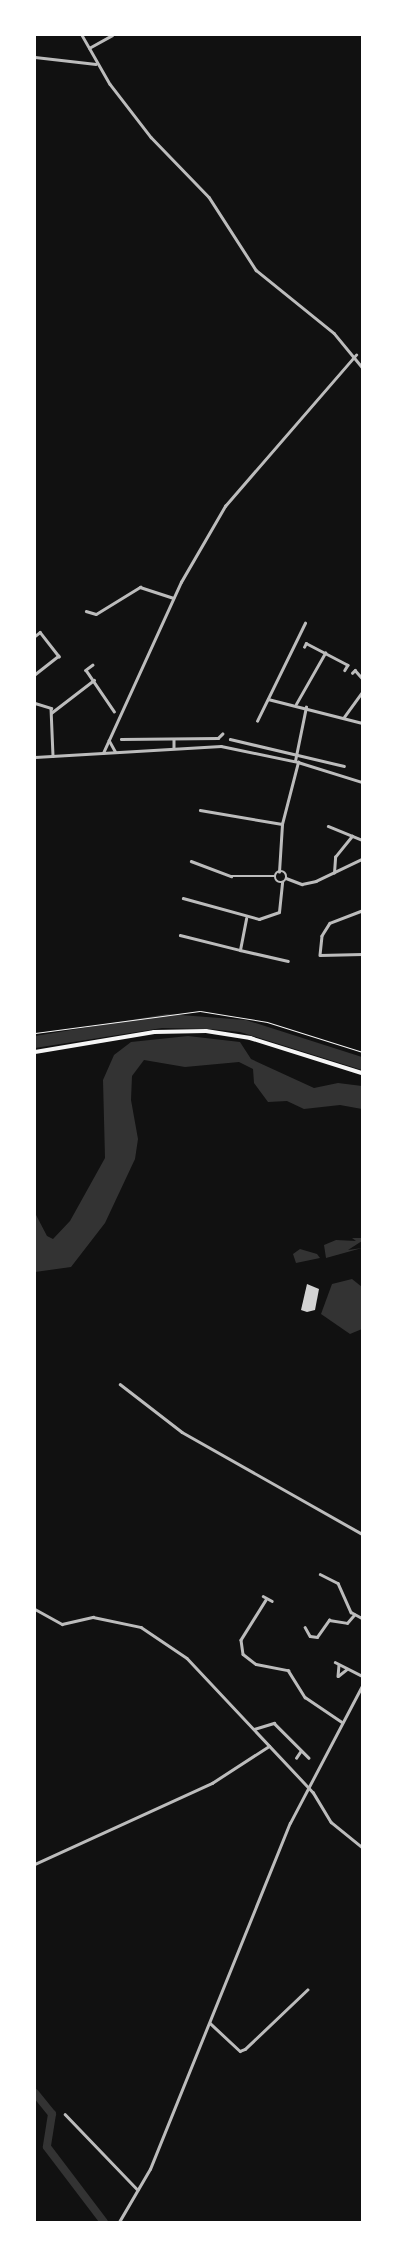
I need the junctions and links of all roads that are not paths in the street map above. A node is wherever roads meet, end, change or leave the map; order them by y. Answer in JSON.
{"nodes":[{"id":1,"x":82,"y":35,"type":"edge"},
{"id":2,"x":112,"y":35,"type":"edge"},
{"id":3,"x":89,"y":48,"type":"junction"},
{"id":4,"x":35,"y":57,"type":"edge"},
{"id":5,"x":96,"y":64,"type":"junction"},
{"id":6,"x":356,"y":355,"type":"junction"},
{"id":7,"x":362,"y":367,"type":"edge"},
{"id":8,"x":173,"y":598,"type":"junction"},
{"id":9,"x":86,"y":611,"type":"dead end"},
{"id":10,"x":305,"y":622,"type":"dead end"},
{"id":11,"x":35,"y":636,"type":"edge"},
{"id":12,"x":304,"y":647,"type":"dead end"},
{"id":13,"x":62,"y":651,"type":"dead end"},
{"id":14,"x":325,"y":653,"type":"junction"},
{"id":15,"x":58,"y":654,"type":"junction"},
{"id":16,"x":92,"y":665,"type":"dead end"},
{"id":17,"x":345,"y":670,"type":"dead end"},
{"id":18,"x":352,"y":673,"type":"dead end"},
{"id":19,"x":35,"y":675,"type":"edge"},
{"id":20,"x":362,"y":678,"type":"edge"},
{"id":21,"x":94,"y":680,"type":"junction"},
{"id":22,"x":362,"y":692,"type":"edge"},
{"id":23,"x":268,"y":699,"type":"junction"},
{"id":24,"x":35,"y":703,"type":"edge"},
{"id":25,"x":296,"y":704,"type":"junction"},
{"id":26,"x":306,"y":707,"type":"junction"},
{"id":27,"x":114,"y":711,"type":"dead end"},
{"id":28,"x":51,"y":712,"type":"junction"},
{"id":29,"x":344,"y":718,"type":"junction"},
{"id":30,"x":257,"y":721,"type":"dead end"},
{"id":31,"x":362,"y":723,"type":"edge"},
{"id":32,"x":222,"y":734,"type":"dead end"},
{"id":33,"x":121,"y":739,"type":"dead end"},
{"id":34,"x":174,"y":739,"type":"junction"},
{"id":35,"x":230,"y":739,"type":"dead end"},
{"id":36,"x":109,"y":740,"type":"junction"},
{"id":37,"x":174,"y":747,"type":"junction"},
{"id":38,"x":116,"y":751,"type":"junction"},
{"id":39,"x":103,"y":754,"type":"junction"},
{"id":40,"x":296,"y":754,"type":"junction"},
{"id":41,"x":53,"y":756,"type":"junction"},
{"id":42,"x":35,"y":757,"type":"edge"},
{"id":43,"x":296,"y":762,"type":"junction"},
{"id":44,"x":344,"y":766,"type":"dead end"},
{"id":45,"x":362,"y":782,"type":"edge"},
{"id":46,"x":200,"y":810,"type":"dead end"},
{"id":47,"x":282,"y":824,"type":"junction"},
{"id":48,"x":328,"y":826,"type":"dead end"},
{"id":49,"x":352,"y":836,"type":"junction"},
{"id":50,"x":362,"y":840,"type":"edge"},
{"id":51,"x":362,"y":859,"type":"edge"},
{"id":52,"x":191,"y":861,"type":"dead end"},
{"id":53,"x":278,"y":872,"type":"junction"},
{"id":54,"x":334,"y":873,"type":"junction"},
{"id":55,"x":276,"y":876,"type":"junction"},
{"id":56,"x":286,"y":878,"type":"junction"},
{"id":57,"x":282,"y":882,"type":"junction"},
{"id":58,"x":183,"y":898,"type":"dead end"},
{"id":59,"x":362,"y":911,"type":"edge"},
{"id":60,"x":246,"y":919,"type":"junction"},
{"id":61,"x":180,"y":935,"type":"dead end"},
{"id":62,"x":240,"y":950,"type":"junction"},
{"id":63,"x":362,"y":954,"type":"edge"},
{"id":64,"x":288,"y":960,"type":"dead end"},
{"id":65,"x":35,"y":1052,"type":"edge"},
{"id":66,"x":362,"y":1073,"type":"edge"},
{"id":67,"x":120,"y":1384,"type":"dead end"},
{"id":68,"x":362,"y":1534,"type":"edge"},
{"id":69,"x":322,"y":1569,"type":"dead end"},
{"id":70,"x":263,"y":1596,"type":"dead end"},
{"id":71,"x":266,"y":1600,"type":"junction"},
{"id":72,"x":272,"y":1601,"type":"dead end"},
{"id":73,"x":35,"y":1609,"type":"edge"},
{"id":74,"x":354,"y":1615,"type":"junction"},
{"id":75,"x":362,"y":1618,"type":"edge"},
{"id":76,"x":305,"y":1627,"type":"dead end"},
{"id":77,"x":335,"y":1662,"type":"dead end"},
{"id":78,"x":339,"y":1665,"type":"junction"},
{"id":79,"x":347,"y":1669,"type":"junction"},
{"id":80,"x":362,"y":1676,"type":"edge"},
{"id":81,"x":362,"y":1686,"type":"edge"},
{"id":82,"x":342,"y":1722,"type":"junction"},
{"id":83,"x":254,"y":1729,"type":"junction"},
{"id":84,"x":269,"y":1746,"type":"junction"},
{"id":85,"x":300,"y":1752,"type":"junction"},
{"id":86,"x":296,"y":1758,"type":"dead end"},
{"id":87,"x":309,"y":1758,"type":"dead end"},
{"id":88,"x":308,"y":1786,"type":"junction"},
{"id":89,"x":362,"y":1847,"type":"edge"},
{"id":90,"x":35,"y":1864,"type":"edge"},
{"id":91,"x":307,"y":1990,"type":"dead end"},
{"id":92,"x":210,"y":2023,"type":"junction"},
{"id":93,"x":64,"y":2114,"type":"dead end"},
{"id":94,"x":138,"y":2190,"type":"junction"},
{"id":95,"x":119,"y":2222,"type":"edge"}],
"edges":[{"from":1,"to":3,"type":"street"},
{"from":2,"to":3,"type":"street"},
{"from":3,"to":5,"type":"street"},
{"from":4,"to":5,"type":"street"},
{"from":5,"to":6,"type":"street"},
{"from":6,"to":7,"type":"street"},
{"from":6,"to":8,"type":"street"},
{"from":8,"to":9,"type":"street"},
{"from":8,"to":36,"type":"street"},
{"from":10,"to":23,"type":"street"},
{"from":11,"to":15,"type":"street"},
{"from":12,"to":14,"type":"street"},
{"from":13,"to":15,"type":"street"},
{"from":14,"to":17,"type":"street"},
{"from":14,"to":25,"type":"street"},
{"from":15,"to":19,"type":"street"},
{"from":16,"to":21,"type":"street"},
{"from":18,"to":20,"type":"street"},
{"from":21,"to":27,"type":"street"},
{"from":21,"to":28,"type":"street"},
{"from":22,"to":29,"type":"street"},
{"from":23,"to":25,"type":"street"},
{"from":23,"to":30,"type":"street"},
{"from":24,"to":28,"type":"street"},
{"from":25,"to":26,"type":"street"},
{"from":26,"to":29,"type":"street"},
{"from":26,"to":40,"type":"street"},
{"from":28,"to":41,"type":"street"},
{"from":29,"to":31,"type":"street"},
{"from":32,"to":34,"type":"street"},
{"from":33,"to":34,"type":"street"},
{"from":34,"to":37,"type":"street"},
{"from":35,"to":40,"type":"street"},
{"from":36,"to":38,"type":"street"},
{"from":36,"to":39,"type":"street"},
{"from":37,"to":38,"type":"street"},
{"from":37,"to":43,"type":"street"},
{"from":38,"to":39,"type":"street"},
{"from":39,"to":41,"type":"street"},
{"from":40,"to":43,"type":"street"},
{"from":40,"to":44,"type":"street"},
{"from":41,"to":42,"type":"street"},
{"from":43,"to":45,"type":"street"},
{"from":43,"to":47,"type":"street"},
{"from":46,"to":47,"type":"street"},
{"from":47,"to":53,"type":"street"},
{"from":48,"to":49,"type":"street"},
{"from":49,"to":50,"type":"street"},
{"from":49,"to":54,"type":"street"},
{"from":51,"to":54,"type":"street"},
{"from":52,"to":55,"type":"street"},
{"from":53,"to":55,"type":"street"},
{"from":53,"to":56,"type":"street"},
{"from":54,"to":56,"type":"street"},
{"from":55,"to":57,"type":"street"},
{"from":56,"to":57,"type":"street"},
{"from":57,"to":60,"type":"street"},
{"from":58,"to":60,"type":"street"},
{"from":59,"to":63,"type":"street"},
{"from":60,"to":62,"type":"street"},
{"from":61,"to":62,"type":"street"},
{"from":62,"to":64,"type":"street"},
{"from":65,"to":66,"type":"main road"},
{"from":67,"to":68,"type":"street"},
{"from":69,"to":74,"type":"street"},
{"from":70,"to":71,"type":"street"},
{"from":71,"to":72,"type":"street"},
{"from":71,"to":82,"type":"street"},
{"from":73,"to":83,"type":"street"},
{"from":74,"to":75,"type":"street"},
{"from":74,"to":76,"type":"street"},
{"from":77,"to":78,"type":"street"},
{"from":78,"to":79,"type":"street"},
{"from":78,"to":79,"type":"street"},
{"from":79,"to":80,"type":"street"},
{"from":81,"to":82,"type":"street"},
{"from":82,"to":88,"type":"street"},
{"from":83,"to":84,"type":"street"},
{"from":83,"to":85,"type":"street"},
{"from":84,"to":88,"type":"street"},
{"from":84,"to":90,"type":"street"},
{"from":85,"to":86,"type":"street"},
{"from":85,"to":87,"type":"street"},
{"from":88,"to":89,"type":"street"},
{"from":88,"to":92,"type":"street"},
{"from":91,"to":92,"type":"street"},
{"from":92,"to":94,"type":"street"},
{"from":93,"to":94,"type":"street"},
{"from":94,"to":95,"type":"street"}]}
